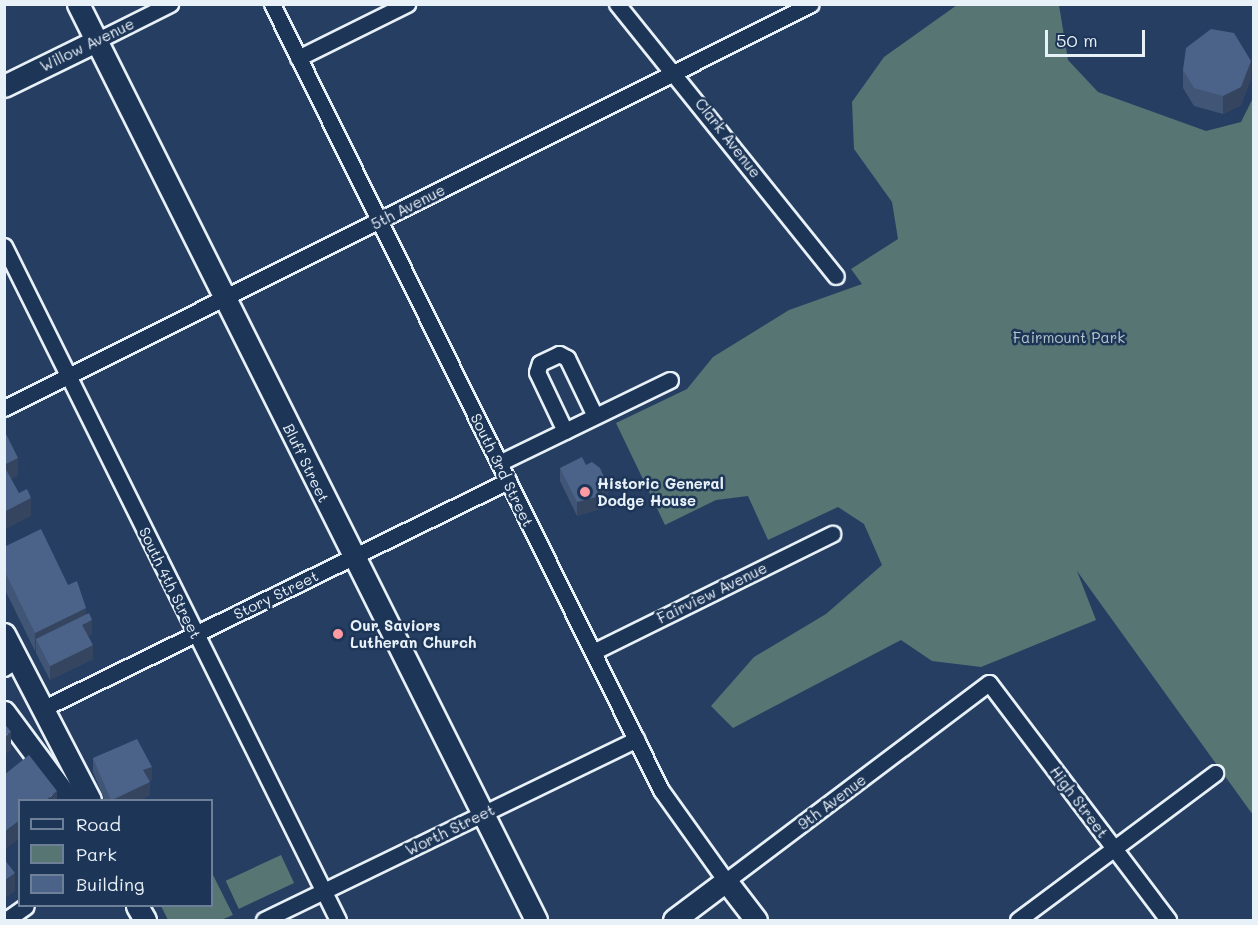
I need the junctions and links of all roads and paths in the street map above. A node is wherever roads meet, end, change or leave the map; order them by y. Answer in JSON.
{"nodes":[{"id":1,"x":78,"y":4,"type":"edge"},
{"id":2,"x":170,"y":4,"type":"edge"},
{"id":3,"x":272,"y":4,"type":"edge"},
{"id":4,"x":407,"y":4,"type":"edge"},
{"id":5,"x":617,"y":4,"type":"edge"},
{"id":6,"x":811,"y":4,"type":"edge"},
{"id":7,"x":96,"y":41,"type":"junction"},
{"id":8,"x":298,"y":58,"type":"junction"},
{"id":9,"x":673,"y":73,"type":"junction"},
{"id":10,"x":4,"y":86,"type":"edge"},
{"id":11,"x":380,"y":222,"type":"junction"},
{"id":12,"x":4,"y":246,"type":"edge"},
{"id":13,"x":836,"y":276,"type":"dead end"},
{"id":14,"x":225,"y":299,"type":"junction"},
{"id":15,"x":69,"y":376,"type":"junction"},
{"id":16,"x":670,"y":381,"type":"dead end"},
{"id":17,"x":4,"y":408,"type":"edge"},
{"id":18,"x":595,"y":416,"type":"junction"},
{"id":19,"x":565,"y":431,"type":"junction"},
{"id":20,"x":499,"y":463,"type":"junction"},
{"id":21,"x":508,"y":481,"type":"junction"},
{"id":22,"x":832,"y":534,"type":"dead end"},
{"id":23,"x":352,"y":557,"type":"junction"},
{"id":24,"x":4,"y":634,"type":"edge"},
{"id":25,"x":195,"y":634,"type":"junction"},
{"id":26,"x":593,"y":652,"type":"junction"},
{"id":27,"x":11,"y":664,"type":"edge"},
{"id":28,"x":989,"y":683,"type":"joint"},
{"id":29,"x":44,"y":708,"type":"junction"},
{"id":30,"x":4,"y":712,"type":"edge"},
{"id":31,"x":636,"y":739,"type":"junction"},
{"id":32,"x":1215,"y":773,"type":"dead end"},
{"id":33,"x":68,"y":799,"type":"edge"},
{"id":34,"x":89,"y":799,"type":"edge"},
{"id":35,"x":480,"y":815,"type":"junction"},
{"id":36,"x":1114,"y":848,"type":"junction"},
{"id":37,"x":726,"y":881,"type":"junction"},
{"id":38,"x":323,"y":892,"type":"junction"},
{"id":39,"x":25,"y":907,"type":"edge"},
{"id":40,"x":138,"y":907,"type":"edge"},
{"id":41,"x":6,"y":921,"type":"edge"},
{"id":42,"x":145,"y":921,"type":"edge"},
{"id":43,"x":264,"y":921,"type":"edge"},
{"id":44,"x":338,"y":921,"type":"edge"},
{"id":45,"x":536,"y":921,"type":"edge"},
{"id":46,"x":674,"y":921,"type":"edge"},
{"id":47,"x":756,"y":921,"type":"edge"},
{"id":48,"x":1018,"y":921,"type":"edge"},
{"id":49,"x":1168,"y":921,"type":"edge"}],
"edges":[{"from":1,"to":7,"type":"main road","name":"Bluff Street"},
{"from":2,"to":7,"type":"street","name":"Willow Avenue"},
{"from":3,"to":8,"type":"street","name":"South 3rd Street"},
{"from":4,"to":8,"type":"street"},
{"from":5,"to":9,"type":"street","name":"Clark Avenue"},
{"from":6,"to":9,"type":"street","name":"5th Avenue"},
{"from":7,"to":10,"type":"main road","name":"Willow Avenue"},
{"from":7,"to":14,"type":"main road","name":"Bluff Street"},
{"from":8,"to":11,"type":"street","name":"South 3rd Street"},
{"from":9,"to":11,"type":"street","name":"5th Avenue"},
{"from":9,"to":13,"type":"street","name":"Clark Avenue"},
{"from":11,"to":14,"type":"street","name":"5th Avenue"},
{"from":11,"to":20,"type":"street","name":"South 3rd Street"},
{"from":12,"to":15,"type":"street","name":"South 4th Street"},
{"from":14,"to":15,"type":"street","name":"5th Avenue"},
{"from":14,"to":23,"type":"main road","name":"Bluff Street"},
{"from":15,"to":17,"type":"street","name":"5th Avenue"},
{"from":15,"to":25,"type":"street","name":"South 4th Street"},
{"from":16,"to":18,"type":"street"},
{"from":18,"to":19,"type":"street"},
{"from":18,"to":19,"type":"street"},
{"from":19,"to":20,"type":"street"},
{"from":20,"to":21,"type":"street","name":"South 3rd Street"},
{"from":21,"to":23,"type":"street","name":"Story Street"},
{"from":21,"to":26,"type":"street","name":"South 3rd Street"},
{"from":22,"to":26,"type":"street","name":"Fairview Avenue"},
{"from":23,"to":25,"type":"street","name":"Story Street"},
{"from":23,"to":35,"type":"main road","name":"Bluff Street"},
{"from":24,"to":27,"type":"main road"},
{"from":25,"to":29,"type":"street","name":"Story Street"},
{"from":25,"to":38,"type":"street","name":"South 4th Street"},
{"from":26,"to":31,"type":"street","name":"South 3rd Street"},
{"from":27,"to":29,"type":"main road"},
{"from":28,"to":36,"type":"street","name":"High Street"},
{"from":28,"to":37,"type":"street","name":"9th Avenue"},
{"from":29,"to":34,"type":"main road"},
{"from":30,"to":33,"type":"main road"},
{"from":31,"to":35,"type":"street","name":"Worth Street"},
{"from":31,"to":37,"type":"street","name":"South 3rd Street"},
{"from":32,"to":36,"type":"street"},
{"from":35,"to":38,"type":"street","name":"Worth Street"},
{"from":35,"to":45,"type":"main road","name":"Bluff Street"},
{"from":36,"to":48,"type":"street"},
{"from":36,"to":49,"type":"street","name":"High Street"},
{"from":37,"to":46,"type":"main road","name":"9th Avenue"},
{"from":37,"to":47,"type":"main road","name":"South 3rd Street"},
{"from":38,"to":43,"type":"street","name":"Worth Street"},
{"from":38,"to":44,"type":"street","name":"South 4th Street"},
{"from":39,"to":41,"type":"street"},
{"from":40,"to":42,"type":"main road"}]}
